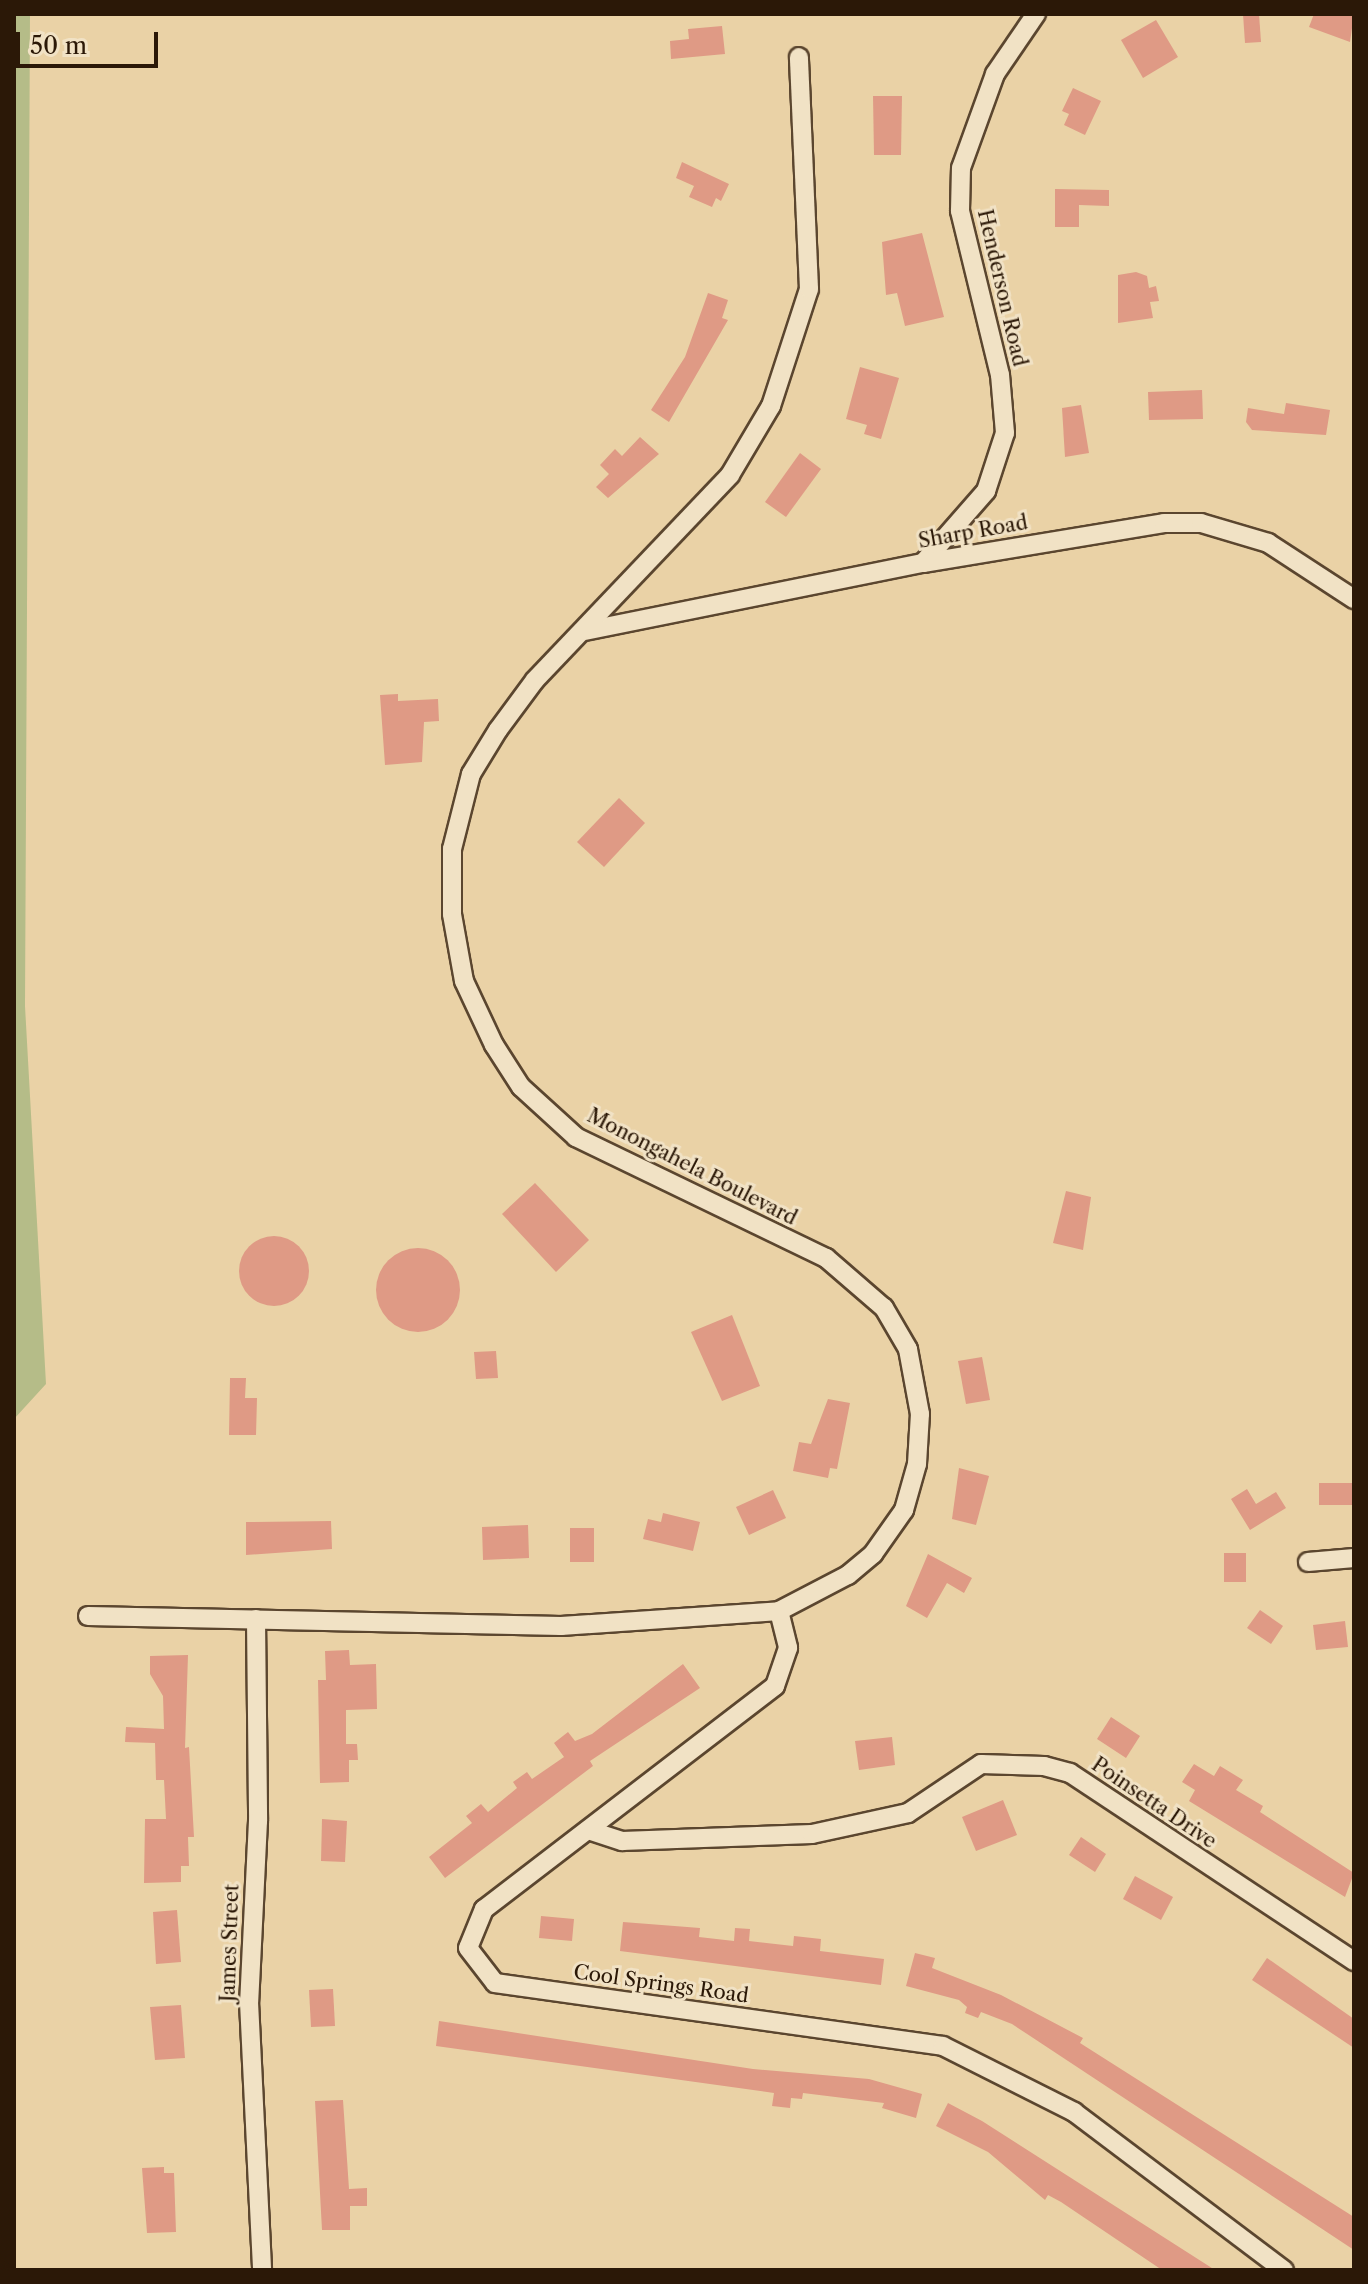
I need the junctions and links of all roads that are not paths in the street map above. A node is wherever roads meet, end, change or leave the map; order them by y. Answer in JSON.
{"nodes":[{"id":1,"x":1036,"y":14,"type":"edge"},
{"id":2,"x":799,"y":57,"type":"dead end"},
{"id":3,"x":923,"y":563,"type":"junction"},
{"id":4,"x":1354,"y":599,"type":"edge"},
{"id":5,"x":585,"y":631,"type":"junction"},
{"id":6,"x":1354,"y":1558,"type":"edge"},
{"id":7,"x":1308,"y":1562,"type":"dead end"},
{"id":8,"x":779,"y":1611,"type":"junction"},
{"id":9,"x":88,"y":1616,"type":"dead end"},
{"id":10,"x":256,"y":1619,"type":"junction"},
{"id":11,"x":588,"y":1830,"type":"junction"},
{"id":12,"x":1354,"y":1961,"type":"edge"},
{"id":13,"x":262,"y":2270,"type":"edge"},
{"id":14,"x":1284,"y":2270,"type":"edge"}],
"edges":[{"from":1,"to":3,"type":"street","name":"Henderson Road"},
{"from":2,"to":5,"type":"street","name":"Monongahela Boulevard"},
{"from":3,"to":4,"type":"street","name":"Sharp Road"},
{"from":3,"to":5,"type":"street","name":"Sharp Road"},
{"from":5,"to":8,"type":"street","name":"Monongahela Boulevard"},
{"from":6,"to":7,"type":"street"},
{"from":8,"to":10,"type":"street","name":"Monongahela Boulevard"},
{"from":8,"to":11,"type":"street","name":"Cool Springs Road"},
{"from":9,"to":10,"type":"street","name":"Monongahela Boulevard"},
{"from":10,"to":13,"type":"street","name":"James Street"},
{"from":11,"to":12,"type":"street","name":"Poinsetta Drive"},
{"from":11,"to":14,"type":"street","name":"Cool Springs Road"}]}
